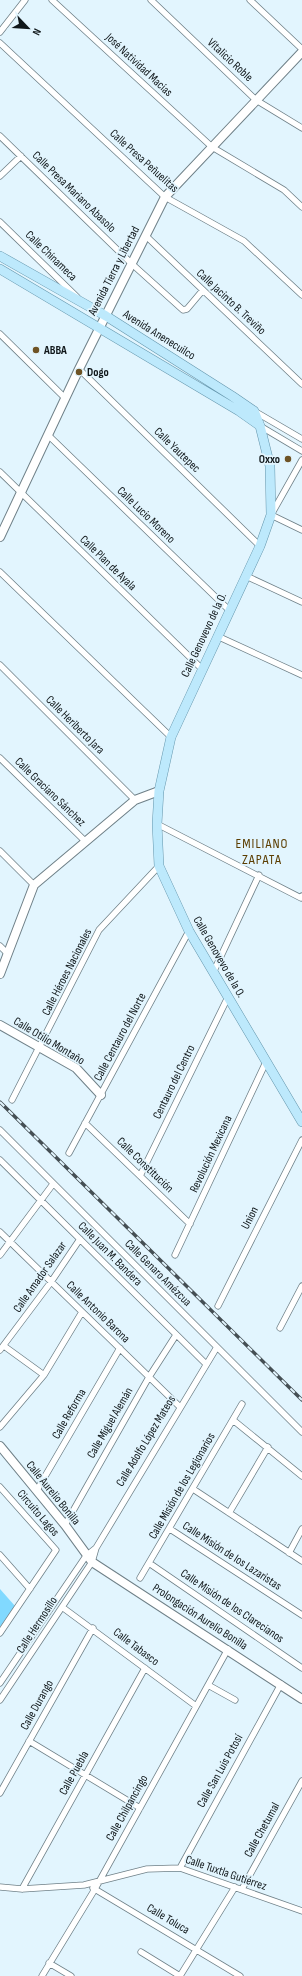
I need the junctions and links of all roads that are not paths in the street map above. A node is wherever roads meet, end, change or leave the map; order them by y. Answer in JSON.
{"nodes":[{"id":1,"x":25,"y":0,"type":"edge"},
{"id":2,"x":52,"y":0,"type":"edge"},
{"id":3,"x":151,"y":0,"type":"edge"},
{"id":4,"x":250,"y":0,"type":"edge"},
{"id":5,"x":0,"y":32,"type":"edge"},
{"id":6,"x":0,"y":43,"type":"edge"},
{"id":7,"x":302,"y":50,"type":"edge"},
{"id":8,"x":256,"y":100,"type":"junction"},
{"id":9,"x":302,"y":128,"type":"edge"},
{"id":10,"x":0,"y":136,"type":"edge"},
{"id":11,"x":212,"y":147,"type":"junction"},
{"id":12,"x":21,"y":156,"type":"junction"},
{"id":13,"x":0,"y":176,"type":"edge"},
{"id":14,"x":164,"y":197,"type":"junction"},
{"id":15,"x":302,"y":207,"type":"edge"},
{"id":16,"x":0,"y":222,"type":"edge"},
{"id":17,"x":146,"y":236,"type":"junction"},
{"id":18,"x":0,"y":256,"type":"edge"},
{"id":19,"x":132,"y":264,"type":"junction"},
{"id":20,"x":0,"y":269,"type":"edge"},
{"id":21,"x":203,"y":290,"type":"junction"},
{"id":22,"x":302,"y":295,"type":"edge"},
{"id":23,"x":86,"y":305,"type":"junction"},
{"id":24,"x":106,"y":316,"type":"junction"},
{"id":25,"x":99,"y":328,"type":"junction"},
{"id":26,"x":0,"y":334,"type":"edge"},
{"id":27,"x":79,"y":369,"type":"junction"},
{"id":28,"x":302,"y":384,"type":"edge"},
{"id":29,"x":65,"y":398,"type":"junction"},
{"id":30,"x":254,"y":411,"type":"junction"},
{"id":31,"x":260,"y":426,"type":"junction"},
{"id":32,"x":48,"y":435,"type":"junction"},
{"id":33,"x":302,"y":439,"type":"edge"},
{"id":34,"x":302,"y":451,"type":"edge"},
{"id":35,"x":302,"y":460,"type":"edge"},
{"id":36,"x":0,"y":472,"type":"edge"},
{"id":37,"x":21,"y":493,"type":"junction"},
{"id":38,"x":271,"y":515,"type":"junction"},
{"id":39,"x":302,"y":530,"type":"edge"},
{"id":40,"x":0,"y":537,"type":"edge"},
{"id":41,"x":260,"y":546,"type":"junction"},
{"id":42,"x":0,"y":572,"type":"edge"},
{"id":43,"x":246,"y":576,"type":"junction"},
{"id":44,"x":302,"y":602,"type":"edge"},
{"id":45,"x":230,"y":610,"type":"junction"},
{"id":46,"x":217,"y":636,"type":"junction"},
{"id":47,"x":0,"y":665,"type":"edge"},
{"id":48,"x":202,"y":668,"type":"junction"},
{"id":49,"x":302,"y":675,"type":"edge"},
{"id":50,"x":171,"y":737,"type":"junction"},
{"id":51,"x":0,"y":758,"type":"edge"},
{"id":52,"x":159,"y":790,"type":"junction"},
{"id":53,"x":135,"y":800,"type":"junction"},
{"id":54,"x":157,"y":824,"type":"junction"},
{"id":55,"x":85,"y":841,"type":"junction"},
{"id":56,"x":0,"y":852,"type":"edge"},
{"id":57,"x":160,"y":866,"type":"junction"},
{"id":58,"x":259,"y":875,"type":"junction"},
{"id":59,"x":34,"y":885,"type":"junction"},
{"id":60,"x":302,"y":897,"type":"edge"},
{"id":61,"x":189,"y":931,"type":"junction"},
{"id":62,"x":0,"y":946,"type":"edge"},
{"id":63,"x":8,"y":954,"type":"junction"},
{"id":64,"x":213,"y":973,"type":"junction"},
{"id":65,"x":0,"y":974,"type":"edge"},
{"id":66,"x":228,"y":997,"type":"junction"},
{"id":67,"x":0,"y":1025,"type":"edge"},
{"id":68,"x":40,"y":1048,"type":"junction"},
{"id":69,"x":266,"y":1062,"type":"junction"},
{"id":70,"x":101,"y":1095,"type":"junction"},
{"id":71,"x":12,"y":1100,"type":"dead end"},
{"id":72,"x":302,"y":1122,"type":"edge"},
{"id":73,"x":85,"y":1123,"type":"junction"},
{"id":74,"x":0,"y":1130,"type":"edge"},
{"id":75,"x":302,"y":1140,"type":"edge"},
{"id":76,"x":69,"y":1153,"type":"dead end"},
{"id":77,"x":0,"y":1160,"type":"edge"},
{"id":78,"x":140,"y":1176,"type":"junction"},
{"id":79,"x":53,"y":1184,"type":"junction"},
{"id":80,"x":41,"y":1200,"type":"junction"},
{"id":81,"x":190,"y":1224,"type":"junction"},
{"id":82,"x":0,"y":1232,"type":"edge"},
{"id":83,"x":80,"y":1239,"type":"junction"},
{"id":84,"x":10,"y":1242,"type":"junction"},
{"id":85,"x":0,"y":1255,"type":"edge"},
{"id":86,"x":176,"y":1255,"type":"dead end"},
{"id":87,"x":51,"y":1282,"type":"junction"},
{"id":88,"x":302,"y":1286,"type":"edge"},
{"id":89,"x":218,"y":1306,"type":"dead end"},
{"id":90,"x":82,"y":1312,"type":"junction"},
{"id":91,"x":280,"y":1328,"type":"dead end"},
{"id":92,"x":176,"y":1334,"type":"junction"},
{"id":93,"x":217,"y":1347,"type":"junction"},
{"id":94,"x":2,"y":1348,"type":"edge"},
{"id":95,"x":120,"y":1348,"type":"junction"},
{"id":96,"x":206,"y":1363,"type":"junction"},
{"id":97,"x":44,"y":1375,"type":"junction"},
{"id":98,"x":149,"y":1377,"type":"junction"},
{"id":99,"x":242,"y":1404,"type":"dead end"},
{"id":100,"x":180,"y":1407,"type":"junction"},
{"id":101,"x":233,"y":1420,"type":"junction"},
{"id":102,"x":0,"y":1427,"type":"edge"},
{"id":103,"x":302,"y":1432,"type":"edge"},
{"id":104,"x":0,"y":1446,"type":"edge"},
{"id":105,"x":268,"y":1447,"type":"junction"},
{"id":106,"x":302,"y":1476,"type":"edge"},
{"id":107,"x":0,"y":1487,"type":"edge"},
{"id":108,"x":193,"y":1489,"type":"junction"},
{"id":109,"x":37,"y":1490,"type":"junction"},
{"id":110,"x":229,"y":1513,"type":"junction"},
{"id":111,"x":65,"y":1525,"type":"junction"},
{"id":112,"x":170,"y":1529,"type":"junction"},
{"id":113,"x":302,"y":1529,"type":"edge"},
{"id":114,"x":96,"y":1548,"type":"junction"},
{"id":115,"x":289,"y":1553,"type":"junction"},
{"id":116,"x":0,"y":1555,"type":"edge"},
{"id":117,"x":86,"y":1556,"type":"junction"},
{"id":118,"x":302,"y":1561,"type":"edge"},
{"id":119,"x":92,"y":1562,"type":"junction"},
{"id":120,"x":149,"y":1563,"type":"junction"},
{"id":121,"x":140,"y":1578,"type":"dead end"},
{"id":122,"x":30,"y":1589,"type":"junction"},
{"id":123,"x":62,"y":1607,"type":"junction"},
{"id":124,"x":301,"y":1613,"type":"edge"},
{"id":125,"x":93,"y":1628,"type":"junction"},
{"id":126,"x":0,"y":1633,"type":"edge"},
{"id":127,"x":228,"y":1649,"type":"junction"},
{"id":128,"x":146,"y":1668,"type":"junction"},
{"id":129,"x":302,"y":1668,"type":"edge"},
{"id":130,"x":0,"y":1683,"type":"edge"},
{"id":131,"x":281,"y":1684,"type":"junction"},
{"id":132,"x":208,"y":1685,"type":"junction"},
{"id":133,"x":302,"y":1699,"type":"edge"},
{"id":134,"x":0,"y":1700,"type":"edge"},
{"id":135,"x":235,"y":1700,"type":"dead end"},
{"id":136,"x":196,"y":1706,"type":"junction"},
{"id":137,"x":29,"y":1741,"type":"junction"},
{"id":138,"x":86,"y":1774,"type":"junction"},
{"id":139,"x":302,"y":1781,"type":"edge"},
{"id":140,"x":0,"y":1793,"type":"edge"},
{"id":141,"x":140,"y":1808,"type":"junction"},
{"id":142,"x":180,"y":1868,"type":"junction"},
{"id":143,"x":98,"y":1882,"type":"junction"},
{"id":144,"x":84,"y":1885,"type":"junction"},
{"id":145,"x":0,"y":1887,"type":"edge"},
{"id":146,"x":234,"y":1887,"type":"junction"},
{"id":147,"x":22,"y":1889,"type":"junction"},
{"id":148,"x":95,"y":1889,"type":"junction"},
{"id":149,"x":242,"y":1889,"type":"junction"},
{"id":150,"x":302,"y":1903,"type":"edge"},
{"id":151,"x":300,"y":1910,"type":"edge"},
{"id":152,"x":197,"y":1949,"type":"junction"},
{"id":153,"x":141,"y":1952,"type":"dead end"},
{"id":154,"x":49,"y":1963,"type":"junction"},
{"id":155,"x":42,"y":1976,"type":"edge"},
{"id":156,"x":71,"y":1976,"type":"edge"},
{"id":157,"x":180,"y":1976,"type":"edge"},
{"id":158,"x":240,"y":1976,"type":"edge"}],
"edges":[{"from":1,"to":5,"type":"street"},
{"from":2,"to":11,"type":"street","name":"José Natividad Macias"},
{"from":3,"to":8,"type":"street","name":"Vitalicio Roble"},
{"from":4,"to":7,"type":"street"},
{"from":6,"to":14,"type":"street","name":"Calle Presa Peñuelitas"},
{"from":7,"to":8,"type":"street","name":"Avenida Tierra y Libertad"},
{"from":8,"to":9,"type":"street","name":"Vitalicio Roble"},
{"from":8,"to":11,"type":"street","name":"Avenida Tierra y Libertad"},
{"from":10,"to":12,"type":"street","name":"Calle Presa Mariano Abasolo"},
{"from":11,"to":14,"type":"street","name":"Avenida Tierra y Libertad"},
{"from":11,"to":15,"type":"street","name":"José Natividad Macias"},
{"from":12,"to":13,"type":"street"},
{"from":12,"to":19,"type":"street","name":"Calle Presa Mariano Abasolo"},
{"from":14,"to":17,"type":"street","name":"Avenida Tierra y Libertad"},
{"from":14,"to":22,"type":"street","name":"Calle Presa Peñuelitas"},
{"from":16,"to":23,"type":"street","name":"Calle Chinameca"},
{"from":17,"to":19,"type":"street","name":"Avenida Tierra y Libertad"},
{"from":17,"to":21,"type":"street","name":"Calle Jacinto B. Treviño"},
{"from":18,"to":23,"type":"main road","name":"Avenida Anenecuilco"},
{"from":19,"to":21,"type":"street","name":"Calle Presa Mariano Abasolo"},
{"from":19,"to":24,"type":"street","name":"Avenida Tierra y Libertad"},
{"from":20,"to":25,"type":"main road","name":"Avenida Anenecuilco"},
{"from":21,"to":28,"type":"street","name":"Calle Jacinto B. Treviño"},
{"from":23,"to":24,"type":"main road","name":"Avenida Anenecuilco"},
{"from":24,"to":25,"type":"street","name":"Avenida Tierra y Libertad"},
{"from":24,"to":30,"type":"main road","name":"Avenida Anenecuilco"},
{"from":25,"to":27,"type":"street","name":"Avenida Tierra y Libertad"},
{"from":25,"to":31,"type":"main road","name":"Avenida Anenecuilco"},
{"from":26,"to":29,"type":"street"},
{"from":27,"to":29,"type":"street","name":"Avenida Tierra y Libertad"},
{"from":27,"to":41,"type":"street","name":"Calle Yautepec"},
{"from":29,"to":32,"type":"street","name":"Avenida Tierra y Libertad"},
{"from":30,"to":31,"type":"main road","name":"Calle Genovevo de la O."},
{"from":30,"to":33,"type":"street","name":"Avenida Anenecuilco"},
{"from":31,"to":34,"type":"street","name":"Avenida Anenecuilco"},
{"from":31,"to":38,"type":"main road","name":"Calle Genovevo de la O."},
{"from":32,"to":37,"type":"street","name":"Avenida Tierra y Libertad"},
{"from":32,"to":45,"type":"street","name":"Calle Lucio Moreno"},
{"from":35,"to":38,"type":"street","name":"Calle Genovevo de la O."},
{"from":36,"to":37,"type":"street","name":"Calle Plan de Ayala"},
{"from":37,"to":40,"type":"street","name":"Avenida Tierra y Libertad"},
{"from":37,"to":48,"type":"street","name":"Calle Plan de Ayala"},
{"from":38,"to":39,"type":"street"},
{"from":38,"to":41,"type":"main road","name":"Calle Genovevo de la O."},
{"from":41,"to":43,"type":"main road","name":"Calle Genovevo de la O."},
{"from":42,"to":50,"type":"street"},
{"from":43,"to":44,"type":"street"},
{"from":43,"to":45,"type":"main road","name":"Calle Genovevo de la O."},
{"from":45,"to":46,"type":"main road","name":"Calle Genovevo de la O."},
{"from":46,"to":48,"type":"main road","name":"Calle Genovevo de la O."},
{"from":46,"to":49,"type":"street"},
{"from":47,"to":53,"type":"street","name":"Calle Heriberto Jara"},
{"from":48,"to":50,"type":"main road","name":"Calle Genovevo de la O."},
{"from":50,"to":52,"type":"main road","name":"Calle Genovevo de la O."},
{"from":51,"to":55,"type":"street","name":"Calle Graciano Sánchez"},
{"from":52,"to":53,"type":"street"},
{"from":52,"to":54,"type":"main road","name":"Calle Genovevo de la O."},
{"from":53,"to":55,"type":"street"},
{"from":54,"to":57,"type":"main road","name":"Calle Genovevo de la O."},
{"from":54,"to":58,"type":"street"},
{"from":55,"to":59,"type":"street"},
{"from":56,"to":59,"type":"street"},
{"from":57,"to":61,"type":"main road","name":"Calle Genovevo de la O."},
{"from":57,"to":68,"type":"street","name":"Calle Héroes Nacionales"},
{"from":58,"to":60,"type":"street"},
{"from":58,"to":64,"type":"street"},
{"from":59,"to":63,"type":"street"},
{"from":61,"to":64,"type":"main road","name":"Calle Genovevo de la O."},
{"from":61,"to":70,"type":"street","name":"Calle Centauro del Norte"},
{"from":62,"to":63,"type":"street"},
{"from":63,"to":65,"type":"street"},
{"from":64,"to":66,"type":"main road","name":"Calle Genovevo de la O."},
{"from":66,"to":69,"type":"main road","name":"Calle Genovevo de la O."},
{"from":66,"to":78,"type":"street","name":"Centauro del Centro"},
{"from":67,"to":68,"type":"street","name":"Calle Otilio Montaño"},
{"from":68,"to":70,"type":"street","name":"Calle Otilio Montaño"},
{"from":68,"to":71,"type":"street","name":"Calle Héroes Nacionales"},
{"from":69,"to":72,"type":"main road","name":"Calle Genovevo de la O."},
{"from":69,"to":81,"type":"street","name":"Revolución Mexicana"},
{"from":70,"to":73,"type":"street","name":"Calle Centauro del Norte"},
{"from":73,"to":76,"type":"street","name":"Calle Centauro del Norte"},
{"from":73,"to":78,"type":"street","name":"Calle Constitución"},
{"from":74,"to":79,"type":"street","name":"Calle Genaro Amézcua"},
{"from":75,"to":89,"type":"street","name":"Union"},
{"from":77,"to":80,"type":"street","name":"Calle Juan M. Bandera"},
{"from":78,"to":81,"type":"street","name":"Calle Constitución"},
{"from":79,"to":80,"type":"street"},
{"from":79,"to":93,"type":"street","name":"Calle Genaro Amézcua"},
{"from":80,"to":83,"type":"street","name":"Calle Juan M. Bandera"},
{"from":80,"to":84,"type":"street"},
{"from":81,"to":86,"type":"street","name":"Revolución Mexicana"},
{"from":82,"to":84,"type":"street","name":"Calle Antonio Barona"},
{"from":83,"to":87,"type":"street","name":"Calle Amador Salazar"},
{"from":83,"to":92,"type":"street","name":"Calle Juan M. Bandera"},
{"from":84,"to":85,"type":"street"},
{"from":84,"to":87,"type":"street","name":"Calle Antonio Barona"},
{"from":87,"to":90,"type":"street","name":"Calle Antonio Barona"},
{"from":87,"to":94,"type":"street","name":"Calle Amador Salazar"},
{"from":88,"to":91,"type":"street"},
{"from":90,"to":95,"type":"street","name":"Calle Antonio Barona"},
{"from":90,"to":97,"type":"street"},
{"from":92,"to":96,"type":"street","name":"Calle Juan M. Bandera"},
{"from":92,"to":98,"type":"street","name":"Calle Miguel Alemán"},
{"from":93,"to":96,"type":"street","name":"Calle Adolfo López Mateos"},
{"from":93,"to":103,"type":"street","name":"Calle Genaro Amézcua"},
{"from":94,"to":97,"type":"street","name":"Calle Amador Salazar"},
{"from":95,"to":98,"type":"street","name":"Calle Antonio Barona"},
{"from":95,"to":109,"type":"street","name":"Calle Reforma"},
{"from":96,"to":100,"type":"street","name":"Calle Adolfo López Mateos"},
{"from":97,"to":102,"type":"street"},
{"from":98,"to":100,"type":"street","name":"Calle Antonio Barona"},
{"from":98,"to":111,"type":"street","name":"Calle Miguel Alemán"},
{"from":99,"to":101,"type":"street","name":"Calle Misión de los Legionarios"},
{"from":100,"to":114,"type":"street","name":"Calle Adolfo López Mateos"},
{"from":101,"to":105,"type":"street"},
{"from":101,"to":108,"type":"street","name":"Calle Misión de los Legionarios"},
{"from":104,"to":109,"type":"street","name":"Calle Aurelio Bonilla"},
{"from":105,"to":106,"type":"street"},
{"from":105,"to":110,"type":"street"},
{"from":107,"to":122,"type":"street","name":"Circuito Lagos"},
{"from":108,"to":110,"type":"street"},
{"from":108,"to":112,"type":"street","name":"Calle Misión de los Legionarios"},
{"from":109,"to":111,"type":"street","name":"Calle Aurelio Bonilla"},
{"from":110,"to":115,"type":"street"},
{"from":111,"to":117,"type":"street","name":"Calle Aurelio Bonilla"},
{"from":112,"to":120,"type":"street","name":"Calle Misión de los Legionarios"},
{"from":112,"to":124,"type":"street","name":"Calle Misión de los Lazaristas"},
{"from":113,"to":115,"type":"street"},
{"from":114,"to":117,"type":"street","name":"Calle Adolfo López Mateos"},
{"from":114,"to":119,"type":"street","name":"Calle Adolfo López Mateos"},
{"from":115,"to":118,"type":"street"},
{"from":116,"to":122,"type":"street"},
{"from":117,"to":119,"type":"street","name":"Prolongación Aurelio Bonilla"},
{"from":117,"to":130,"type":"street","name":"Calle Hermosillo"},
{"from":119,"to":123,"type":"street","name":"Calle Hermosillo"},
{"from":119,"to":127,"type":"street","name":"Prolongación Aurelio Bonilla"},
{"from":120,"to":121,"type":"street","name":"Calle Misión de los Legionarios"},
{"from":120,"to":129,"type":"street","name":"Calle Misión de los Clarecianos"},
{"from":122,"to":126,"type":"street","name":"Circuito Lagos"},
{"from":123,"to":125,"type":"street","name":"Calle Tabasco"},
{"from":123,"to":134,"type":"street","name":"Calle Hermosillo"},
{"from":125,"to":128,"type":"street","name":"Calle Tabasco"},
{"from":125,"to":137,"type":"street","name":"Calle Durango"},
{"from":127,"to":131,"type":"street","name":"Prolongación Aurelio Bonilla"},
{"from":127,"to":132,"type":"street","name":"Calle Chilpancingo"},
{"from":128,"to":136,"type":"street","name":"Calle Tabasco"},
{"from":128,"to":138,"type":"street","name":"Calle Puebla"},
{"from":131,"to":133,"type":"street","name":"Prolongación Aurelio Bonilla"},
{"from":131,"to":142,"type":"street","name":"Calle San Luis Potosí"},
{"from":132,"to":135,"type":"street"},
{"from":132,"to":136,"type":"street","name":"Calle Chilpancingo"},
{"from":136,"to":141,"type":"street","name":"Calle Chilpancingo"},
{"from":137,"to":138,"type":"street"},
{"from":137,"to":140,"type":"street","name":"Calle Durango"},
{"from":138,"to":141,"type":"street"},
{"from":138,"to":147,"type":"street","name":"Calle Puebla"},
{"from":139,"to":149,"type":"street","name":"Calle Chetumal"},
{"from":141,"to":143,"type":"street","name":"Calle Chilpancingo"},
{"from":142,"to":143,"type":"street","name":"Calle Tuxtla Gutiérrez"},
{"from":142,"to":146,"type":"street","name":"Calle Tuxtla Gutiérrez"},
{"from":143,"to":144,"type":"street","name":"Calle Tuxtla Gutiérrez"},
{"from":143,"to":148,"type":"street","name":"Calle Chilpancingo"},
{"from":144,"to":147,"type":"street","name":"Calle Tuxtla Gutiérrez"},
{"from":144,"to":148,"type":"street","name":"Calle Toluca"},
{"from":145,"to":147,"type":"street","name":"Calle Tuxtla Gutiérrez"},
{"from":146,"to":149,"type":"street","name":"Calle Tuxtla Gutiérrez"},
{"from":146,"to":152,"type":"street"},
{"from":148,"to":152,"type":"street","name":"Calle Toluca"},
{"from":148,"to":154,"type":"street","name":"Calle Chilpancingo"},
{"from":149,"to":151,"type":"street","name":"Calle Tuxtla Gutiérrez"},
{"from":150,"to":151,"type":"street"},
{"from":152,"to":157,"type":"street"},
{"from":152,"to":158,"type":"street","name":"Calle Toluca"},
{"from":153,"to":157,"type":"street"},
{"from":154,"to":155,"type":"street","name":"Calle Chilpancingo"},
{"from":154,"to":156,"type":"street"}]}
